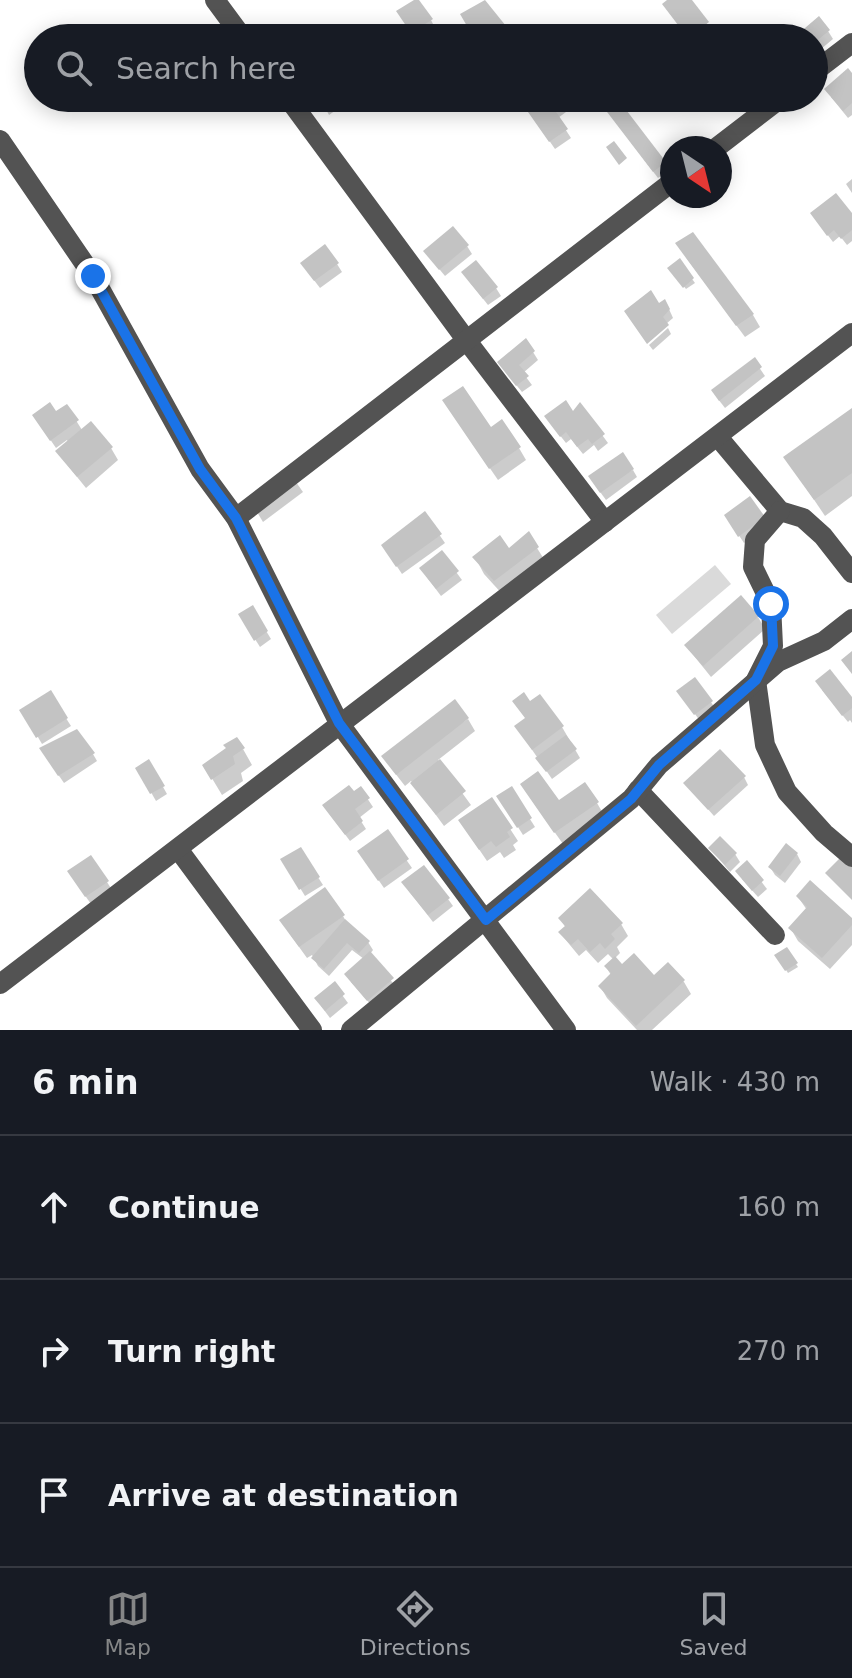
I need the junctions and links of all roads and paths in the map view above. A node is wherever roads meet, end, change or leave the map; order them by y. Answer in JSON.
{"nodes":[{"id":1,"x":215,"y":0,"type":"edge"},
{"id":2,"x":233,"y":24,"type":"edge"},
{"id":3,"x":852,"y":43,"type":"edge"},
{"id":4,"x":828,"y":61,"type":"edge"},
{"id":5,"x":298,"y":112,"type":"edge"},
{"id":6,"x":763,"y":112,"type":"edge"},
{"id":7,"x":732,"y":136,"type":"edge"},
{"id":8,"x":0,"y":140,"type":"edge"},
{"id":9,"x":660,"y":191,"type":"edge"},
{"id":10,"x":852,"y":333,"type":"edge"},
{"id":11,"x":467,"y":341,"type":"junction"},
{"id":12,"x":723,"y":443,"type":"dead end"},
{"id":13,"x":780,"y":511,"type":"junction"},
{"id":14,"x":236,"y":518,"type":"junction"},
{"id":15,"x":605,"y":522,"type":"junction"},
{"id":16,"x":852,"y":573,"type":"edge"},
{"id":17,"x":852,"y":619,"type":"edge"},
{"id":18,"x":756,"y":680,"type":"junction"},
{"id":19,"x":339,"y":723,"type":"junction"},
{"id":20,"x":638,"y":790,"type":"junction"},
{"id":21,"x":178,"y":849,"type":"junction"},
{"id":22,"x":852,"y":857,"type":"edge"},
{"id":23,"x":486,"y":920,"type":"junction"},
{"id":24,"x":775,"y":935,"type":"dead end"},
{"id":25,"x":0,"y":984,"type":"edge"},
{"id":26,"x":312,"y":1030,"type":"edge"},
{"id":27,"x":351,"y":1030,"type":"edge"},
{"id":28,"x":566,"y":1030,"type":"edge"}],
"edges":[{"from":1,"to":2,"type":"street"},
{"from":3,"to":4,"type":"street"},
{"from":5,"to":11,"type":"street"},
{"from":6,"to":7,"type":"street"},
{"from":8,"to":14,"type":"street"},
{"from":9,"to":11,"type":"street"},
{"from":10,"to":15,"type":"street"},
{"from":11,"to":14,"type":"street"},
{"from":11,"to":15,"type":"street"},
{"from":12,"to":13,"type":"street"},
{"from":13,"to":16,"type":"street"},
{"from":13,"to":18,"type":"street"},
{"from":14,"to":19,"type":"street"},
{"from":15,"to":19,"type":"street"},
{"from":17,"to":18,"type":"street"},
{"from":18,"to":20,"type":"street"},
{"from":18,"to":22,"type":"street"},
{"from":19,"to":21,"type":"street"},
{"from":19,"to":23,"type":"street"},
{"from":20,"to":23,"type":"street"},
{"from":20,"to":24,"type":"street"},
{"from":21,"to":25,"type":"street"},
{"from":21,"to":26,"type":"street"},
{"from":23,"to":27,"type":"street"},
{"from":23,"to":28,"type":"street"}]}
